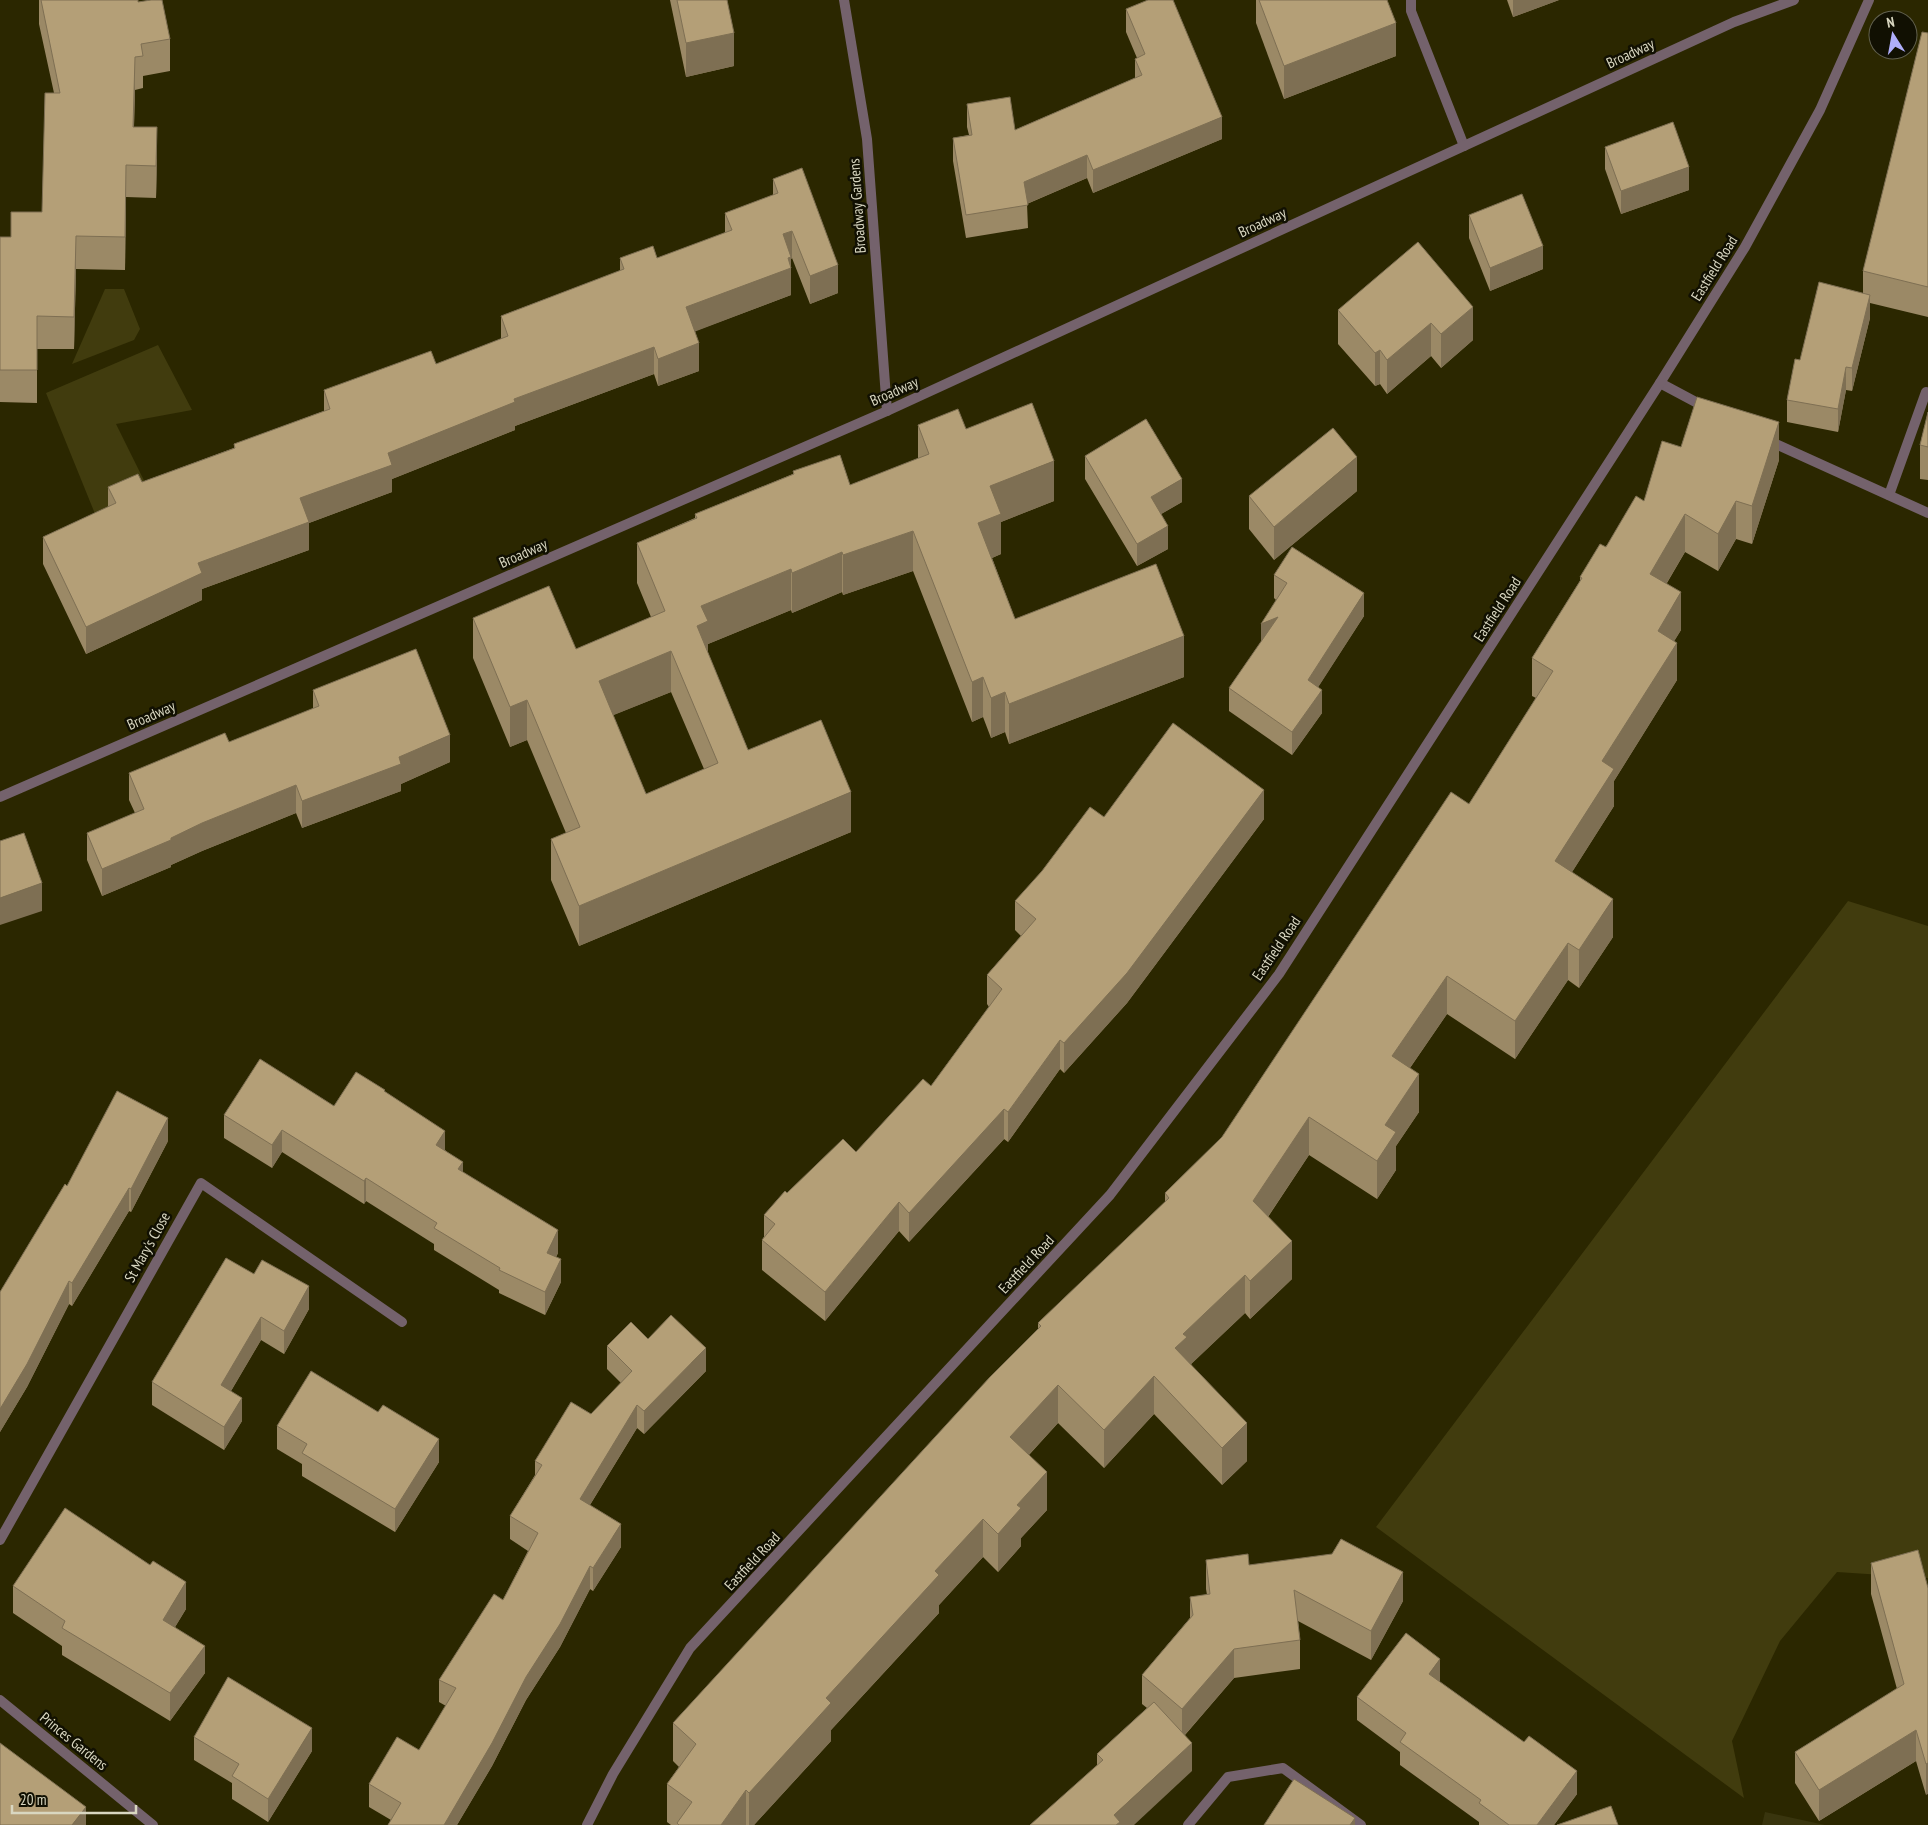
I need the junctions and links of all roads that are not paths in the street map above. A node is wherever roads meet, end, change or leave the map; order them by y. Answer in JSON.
{"nodes":[{"id":1,"x":844,"y":0,"type":"edge"},
{"id":2,"x":1411,"y":0,"type":"edge"},
{"id":3,"x":1794,"y":0,"type":"edge"},
{"id":4,"x":1869,"y":0,"type":"edge"},
{"id":5,"x":1464,"y":146,"type":"junction"},
{"id":6,"x":1660,"y":383,"type":"junction"},
{"id":7,"x":1926,"y":392,"type":"dead end"},
{"id":8,"x":887,"y":411,"type":"junction"},
{"id":9,"x":1719,"y":414,"type":"edge"},
{"id":10,"x":1761,"y":437,"type":"edge"},
{"id":11,"x":1889,"y":495,"type":"junction"},
{"id":12,"x":1928,"y":513,"type":"edge"},
{"id":13,"x":0,"y":797,"type":"edge"},
{"id":14,"x":402,"y":1322,"type":"dead end"},
{"id":15,"x":0,"y":1540,"type":"edge"},
{"id":16,"x":0,"y":1700,"type":"edge"},
{"id":17,"x":152,"y":1825,"type":"edge"},
{"id":18,"x":587,"y":1825,"type":"edge"},
{"id":19,"x":1188,"y":1825,"type":"edge"},
{"id":20,"x":1361,"y":1825,"type":"edge"}],
"edges":[{"from":1,"to":8,"type":"street","name":"Broadway Gardens"},
{"from":2,"to":5,"type":"street"},
{"from":3,"to":5,"type":"street","name":"Broadway"},
{"from":4,"to":6,"type":"street","name":"Eastfield Road"},
{"from":5,"to":8,"type":"street","name":"Broadway"},
{"from":6,"to":9,"type":"street"},
{"from":6,"to":18,"type":"street","name":"Eastfield Road"},
{"from":7,"to":11,"type":"street"},
{"from":8,"to":13,"type":"street","name":"Broadway"},
{"from":10,"to":11,"type":"street"},
{"from":11,"to":12,"type":"street"},
{"from":14,"to":15,"type":"street","name":"St Mary's Close"},
{"from":16,"to":17,"type":"street","name":"Princes Gardens"},
{"from":19,"to":20,"type":"street"}]}
